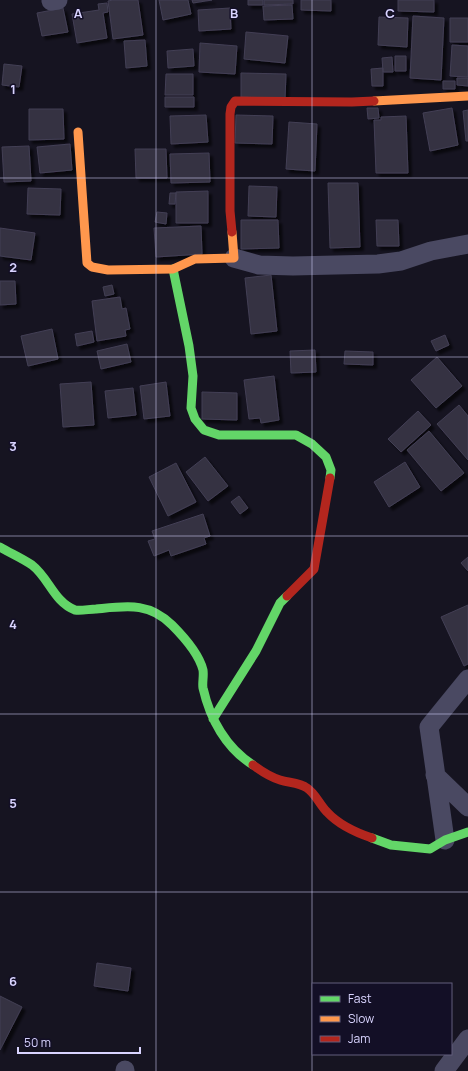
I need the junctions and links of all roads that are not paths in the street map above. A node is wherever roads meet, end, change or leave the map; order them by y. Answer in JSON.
{"nodes":[{"id":1,"x":468,"y":96,"type":"edge"},
{"id":2,"x":78,"y":132,"type":"dead end"},
{"id":3,"x":468,"y":244,"type":"edge"},
{"id":4,"x":234,"y":258,"type":"junction"},
{"id":5,"x":173,"y":269,"type":"junction"},
{"id":6,"x":0,"y":547,"type":"edge"},
{"id":7,"x":468,"y":679,"type":"edge"},
{"id":8,"x":213,"y":718,"type":"junction"},
{"id":9,"x":435,"y":774,"type":"junction"},
{"id":10,"x":468,"y":807,"type":"edge"},
{"id":11,"x":468,"y":832,"type":"edge"},
{"id":12,"x":445,"y":840,"type":"junction"},
{"id":13,"x":468,"y":1039,"type":"edge"},
{"id":14,"x":444,"y":1071,"type":"edge"}],
"edges":[{"from":1,"to":4,"type":"street"},
{"from":2,"to":5,"type":"street"},
{"from":3,"to":4,"type":"street"},
{"from":4,"to":5,"type":"street"},
{"from":5,"to":8,"type":"street"},
{"from":6,"to":8,"type":"street"},
{"from":7,"to":9,"type":"street"},
{"from":8,"to":12,"type":"street"},
{"from":9,"to":10,"type":"street"},
{"from":9,"to":12,"type":"street"},
{"from":11,"to":12,"type":"street"},
{"from":13,"to":14,"type":"street"}]}
